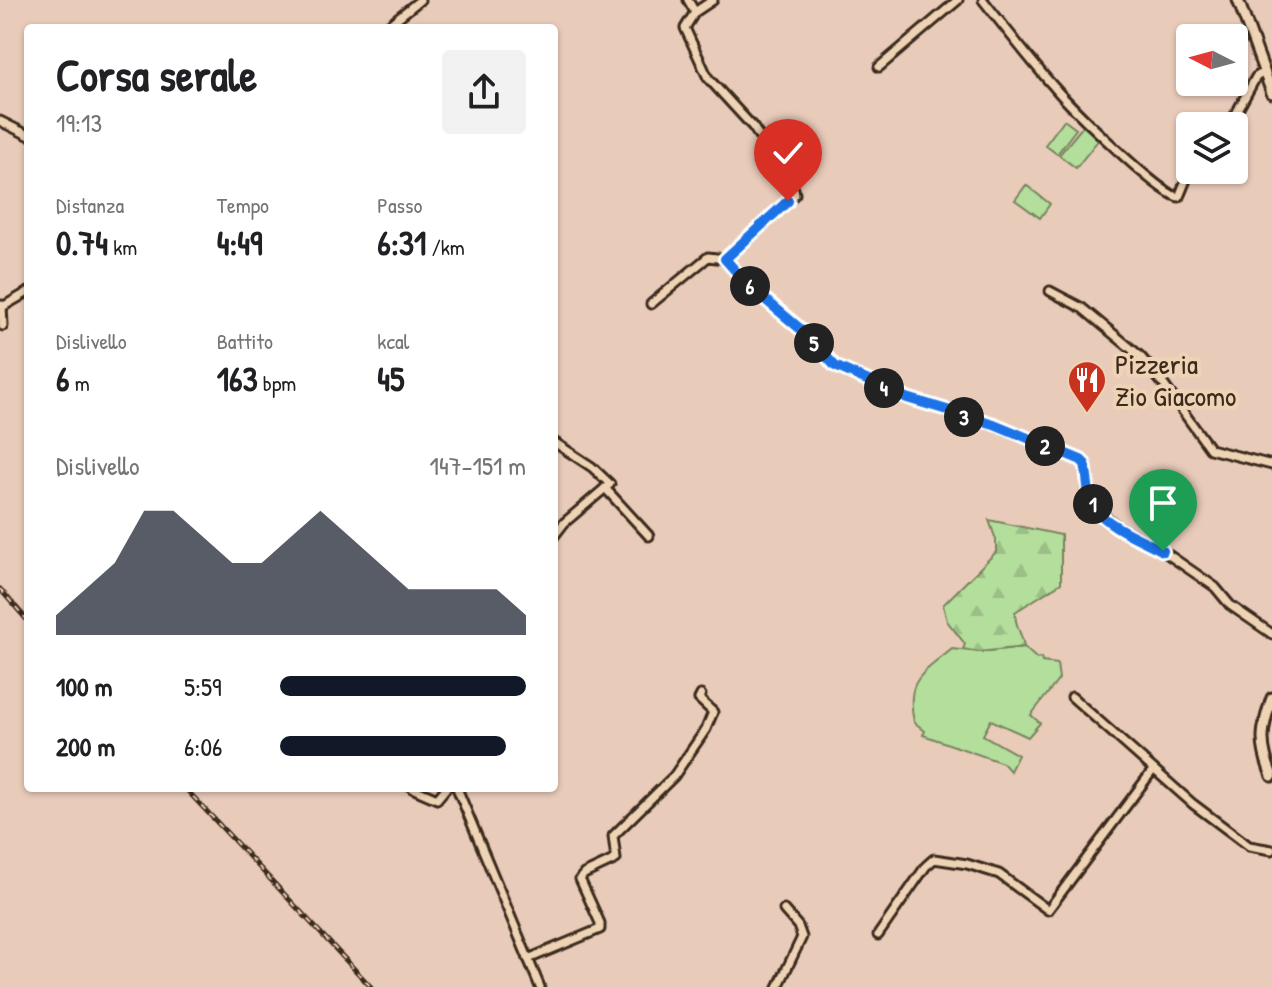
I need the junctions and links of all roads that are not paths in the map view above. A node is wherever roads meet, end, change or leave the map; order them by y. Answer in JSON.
{"nodes":[{"id":1,"x":420,"y":0,"type":"edge"},
{"id":2,"x":688,"y":0,"type":"edge"},
{"id":3,"x":713,"y":0,"type":"edge"},
{"id":4,"x":958,"y":0,"type":"edge"},
{"id":5,"x":983,"y":0,"type":"edge"},
{"id":6,"x":1238,"y":0,"type":"edge"},
{"id":7,"x":695,"y":12,"type":"junction"},
{"id":8,"x":390,"y":24,"type":"edge"},
{"id":9,"x":879,"y":67,"type":"dead end"},
{"id":10,"x":1264,"y":72,"type":"junction"},
{"id":11,"x":1272,"y":93,"type":"edge"},
{"id":12,"x":1237,"y":112,"type":"edge"},
{"id":13,"x":0,"y":121,"type":"edge"},
{"id":14,"x":24,"y":133,"type":"edge"},
{"id":15,"x":1184,"y":184,"type":"edge"},
{"id":16,"x":725,"y":259,"type":"junction"},
{"id":17,"x":1050,"y":291,"type":"dead end"},
{"id":18,"x":24,"y":294,"type":"edge"},
{"id":19,"x":651,"y":304,"type":"dead end"},
{"id":20,"x":2,"y":305,"type":"edge"},
{"id":21,"x":3,"y":326,"type":"dead end"},
{"id":22,"x":558,"y":445,"type":"edge"},
{"id":23,"x":1272,"y":465,"type":"edge"},
{"id":24,"x":605,"y":488,"type":"junction"},
{"id":25,"x":558,"y":531,"type":"edge"},
{"id":26,"x":649,"y":536,"type":"dead end"},
{"id":27,"x":1272,"y":634,"type":"edge"},
{"id":28,"x":701,"y":695,"type":"dead end"},
{"id":29,"x":1072,"y":697,"type":"dead end"},
{"id":30,"x":1272,"y":698,"type":"edge"},
{"id":31,"x":1153,"y":770,"type":"junction"},
{"id":32,"x":1272,"y":776,"type":"edge"},
{"id":33,"x":420,"y":792,"type":"edge"},
{"id":34,"x":444,"y":792,"type":"edge"},
{"id":35,"x":459,"y":792,"type":"edge"},
{"id":36,"x":1272,"y":850,"type":"edge"},
{"id":37,"x":784,"y":910,"type":"dead end"},
{"id":38,"x":878,"y":935,"type":"dead end"},
{"id":39,"x":528,"y":959,"type":"junction"},
{"id":40,"x":540,"y":987,"type":"edge"},
{"id":41,"x":778,"y":987,"type":"edge"}],
"edges":[{"from":1,"to":8,"type":"street"},
{"from":2,"to":7,"type":"street"},
{"from":3,"to":7,"type":"street"},
{"from":4,"to":9,"type":"street"},
{"from":5,"to":15,"type":"street"},
{"from":6,"to":10,"type":"main road"},
{"from":7,"to":16,"type":"street"},
{"from":10,"to":11,"type":"main road"},
{"from":10,"to":12,"type":"street"},
{"from":13,"to":14,"type":"street"},
{"from":16,"to":19,"type":"street"},
{"from":16,"to":27,"type":"street"},
{"from":17,"to":23,"type":"street"},
{"from":18,"to":20,"type":"street"},
{"from":20,"to":21,"type":"street"},
{"from":22,"to":24,"type":"street"},
{"from":24,"to":25,"type":"street"},
{"from":24,"to":26,"type":"street"},
{"from":28,"to":39,"type":"street"},
{"from":29,"to":31,"type":"street"},
{"from":30,"to":32,"type":"main road"},
{"from":31,"to":36,"type":"street"},
{"from":31,"to":38,"type":"street"},
{"from":33,"to":34,"type":"street"},
{"from":35,"to":39,"type":"street"},
{"from":37,"to":41,"type":"street"},
{"from":39,"to":40,"type":"street"}]}
